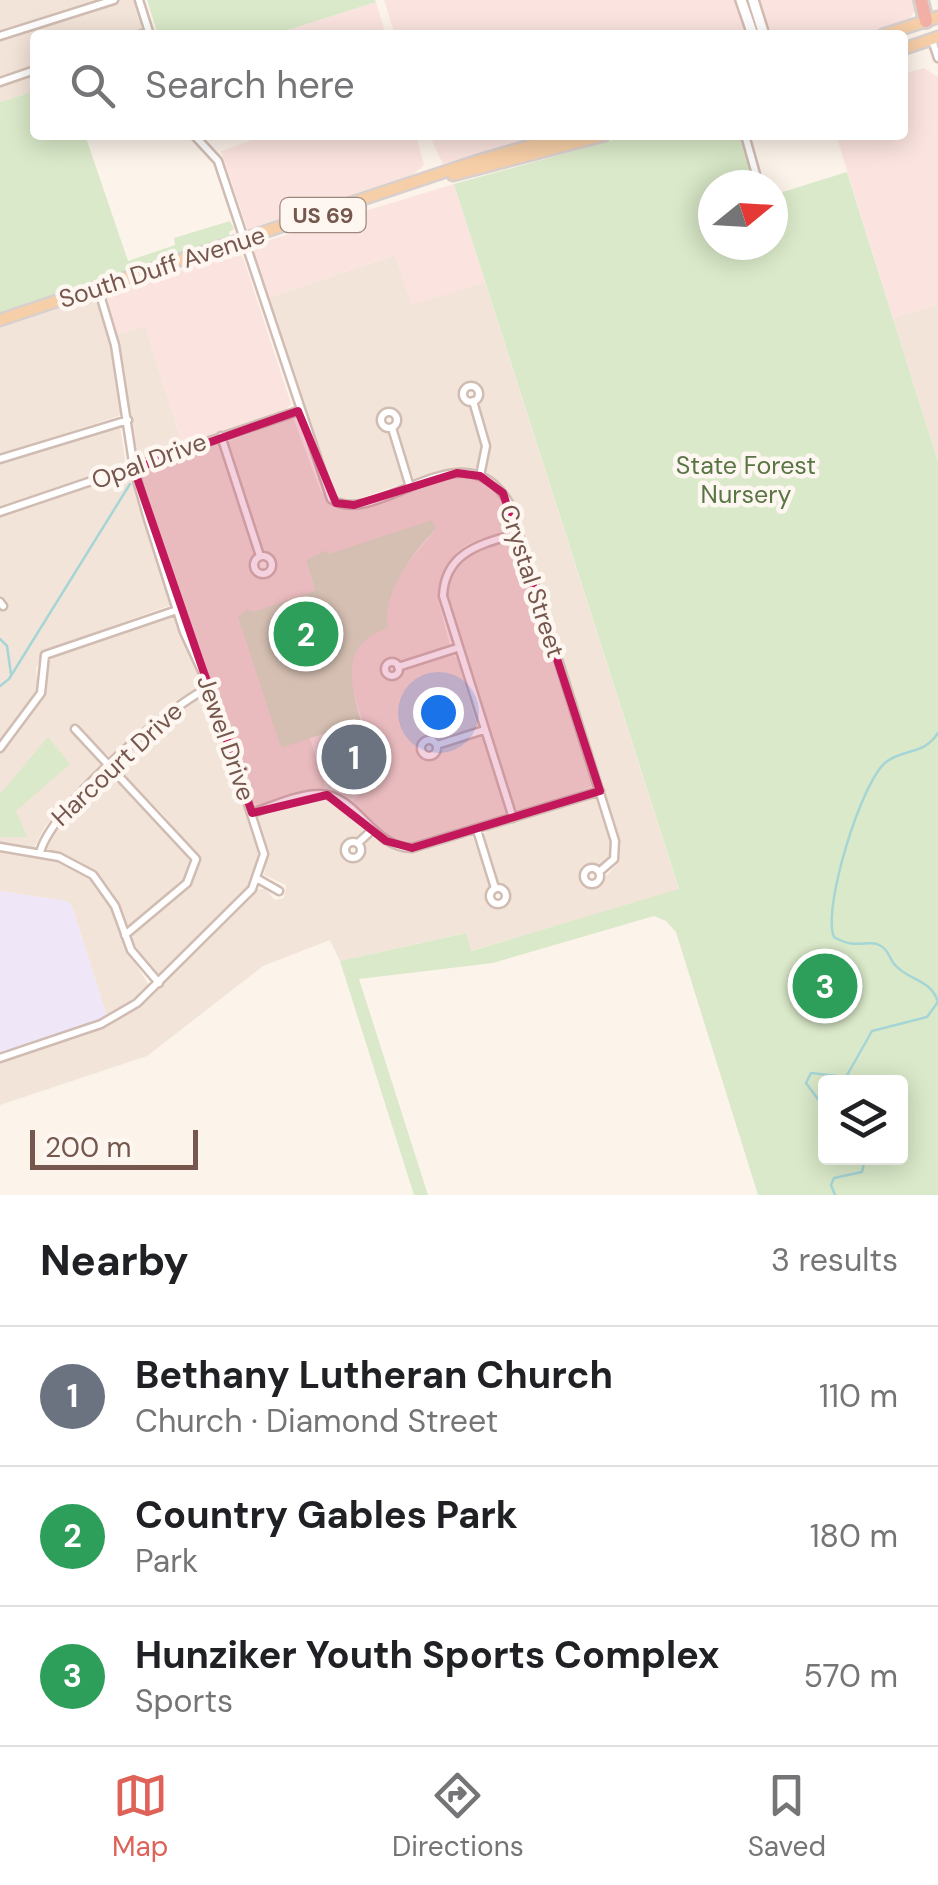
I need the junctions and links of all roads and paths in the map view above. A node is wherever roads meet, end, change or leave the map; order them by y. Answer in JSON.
{"nodes":[{"id":1,"x":114,"y":0,"type":"edge"},
{"id":2,"x":139,"y":0,"type":"edge"},
{"id":3,"x":741,"y":0,"type":"edge"},
{"id":4,"x":753,"y":0,"type":"edge"},
{"id":5,"x":922,"y":0,"type":"edge"},
{"id":6,"x":932,"y":19,"type":"edge"},
{"id":7,"x":148,"y":30,"type":"edge"},
{"id":8,"x":751,"y":30,"type":"edge"},
{"id":9,"x":762,"y":30,"type":"edge"},
{"id":10,"x":898,"y":30,"type":"edge"},
{"id":11,"x":0,"y":36,"type":"edge"},
{"id":12,"x":935,"y":38,"type":"edge"},
{"id":13,"x":908,"y":47,"type":"edge"},
{"id":14,"x":938,"y":58,"type":"edge"},
{"id":15,"x":30,"y":72,"type":"edge"},
{"id":16,"x":0,"y":82,"type":"edge"},
{"id":17,"x":199,"y":140,"type":"edge"},
{"id":18,"x":553,"y":140,"type":"edge"},
{"id":19,"x":585,"y":140,"type":"edge"},
{"id":20,"x":746,"y":140,"type":"edge"},
{"id":21,"x":754,"y":170,"type":"edge"},
{"id":22,"x":438,"y":177,"type":"junction"},
{"id":23,"x":243,"y":240,"type":"junction"},
{"id":24,"x":98,"y":288,"type":"junction"},
{"id":25,"x":0,"y":320,"type":"edge"},
{"id":26,"x":473,"y":402,"type":"dead end"},
{"id":27,"x":298,"y":410,"type":"junction"},
{"id":28,"x":128,"y":420,"type":"junction"},
{"id":29,"x":392,"y":428,"type":"dead end"},
{"id":30,"x":220,"y":436,"type":"junction"},
{"id":31,"x":0,"y":459,"type":"edge"},
{"id":32,"x":134,"y":469,"type":"junction"},
{"id":33,"x":480,"y":476,"type":"junction"},
{"id":34,"x":410,"y":487,"type":"junction"},
{"id":35,"x":0,"y":512,"type":"edge"},
{"id":36,"x":518,"y":533,"type":"junction"},
{"id":37,"x":260,"y":556,"type":"dead end"},
{"id":38,"x":178,"y":610,"type":"junction"},
{"id":39,"x":457,"y":648,"type":"junction"},
{"id":40,"x":398,"y":667,"type":"dead end"},
{"id":41,"x":210,"y":687,"type":"junction"},
{"id":42,"x":75,"y":729,"type":"dead end"},
{"id":43,"x":484,"y":730,"type":"junction"},
{"id":44,"x":437,"y":745,"type":"dead end"},
{"id":45,"x":0,"y":748,"type":"edge"},
{"id":46,"x":111,"y":766,"type":"junction"},
{"id":47,"x":600,"y":791,"type":"junction"},
{"id":48,"x":252,"y":813,"type":"junction"},
{"id":49,"x":513,"y":818,"type":"junction"},
{"id":50,"x":372,"y":830,"type":"junction"},
{"id":51,"x":476,"y":830,"type":"junction"},
{"id":52,"x":358,"y":844,"type":"dead end"},
{"id":53,"x":0,"y":847,"type":"edge"},
{"id":54,"x":40,"y":853,"type":"junction"},
{"id":55,"x":600,"y":872,"type":"dead end"},
{"id":56,"x":258,"y":879,"type":"junction"},
{"id":57,"x":495,"y":888,"type":"dead end"},
{"id":58,"x":280,"y":891,"type":"dead end"},
{"id":59,"x":126,"y":936,"type":"junction"},
{"id":60,"x":159,"y":983,"type":"junction"},
{"id":61,"x":0,"y":1058,"type":"edge"}],
"edges":[{"from":1,"to":11,"type":"street"},
{"from":2,"to":7,"type":"street"},
{"from":3,"to":8,"type":"main road"},
{"from":4,"to":9,"type":"main road"},
{"from":5,"to":6,"type":"highway"},
{"from":6,"to":10,"type":"main road"},
{"from":6,"to":12,"type":"main road"},
{"from":12,"to":13,"type":"main road"},
{"from":12,"to":14,"type":"street"},
{"from":15,"to":16,"type":"street"},
{"from":17,"to":23,"type":"street","name":"Crystal Street"},
{"from":18,"to":22,"type":"main road","name":"South Duff Avenue","number":"US 69"},
{"from":19,"to":22,"type":"main road","name":"South Duff Avenue","number":"US 69"},
{"from":20,"to":21,"type":"street"},
{"from":22,"to":23,"type":"main road","name":"South Duff Avenue","number":"US 69"},
{"from":23,"to":24,"type":"main road","name":"South Duff Avenue","number":"US 69"},
{"from":23,"to":27,"type":"street","name":"Crystal Street"},
{"from":24,"to":25,"type":"main road","name":"South Duff Avenue","number":"US 69"},
{"from":24,"to":28,"type":"street","name":"Jewel Drive"},
{"from":26,"to":33,"type":"street"},
{"from":27,"to":30,"type":"street","name":"Opal Drive"},
{"from":27,"to":34,"type":"street","name":"Crystal Street"},
{"from":28,"to":31,"type":"street"},
{"from":28,"to":32,"type":"street","name":"Jewel Drive"},
{"from":29,"to":34,"type":"street"},
{"from":30,"to":32,"type":"street","name":"Opal Drive"},
{"from":30,"to":37,"type":"street"},
{"from":32,"to":35,"type":"street","name":"Opal Drive"},
{"from":32,"to":38,"type":"street","name":"Jewel Drive"},
{"from":33,"to":34,"type":"street","name":"Crystal Street"},
{"from":33,"to":36,"type":"street","name":"Crystal Street"},
{"from":36,"to":39,"type":"street"},
{"from":36,"to":47,"type":"street","name":"Crystal Street"},
{"from":38,"to":41,"type":"street","name":"Jewel Drive"},
{"from":38,"to":45,"type":"street"},
{"from":39,"to":40,"type":"street"},
{"from":39,"to":43,"type":"street"},
{"from":41,"to":46,"type":"street","name":"Harcourt Drive"},
{"from":41,"to":48,"type":"street","name":"Jewel Drive"},
{"from":42,"to":46,"type":"street"},
{"from":43,"to":44,"type":"street"},
{"from":43,"to":49,"type":"street"},
{"from":46,"to":54,"type":"street","name":"Harcourt Drive"},
{"from":46,"to":59,"type":"street"},
{"from":47,"to":49,"type":"street"},
{"from":47,"to":55,"type":"street","name":"Crystal Street"},
{"from":48,"to":50,"type":"street"},
{"from":48,"to":56,"type":"street","name":"Jewel Drive"},
{"from":49,"to":51,"type":"street"},
{"from":50,"to":51,"type":"street"},
{"from":50,"to":52,"type":"street"},
{"from":51,"to":57,"type":"street"},
{"from":53,"to":54,"type":"street"},
{"from":54,"to":59,"type":"street"},
{"from":56,"to":58,"type":"street"},
{"from":56,"to":60,"type":"street"},
{"from":59,"to":60,"type":"street"},
{"from":60,"to":61,"type":"street"}]}
